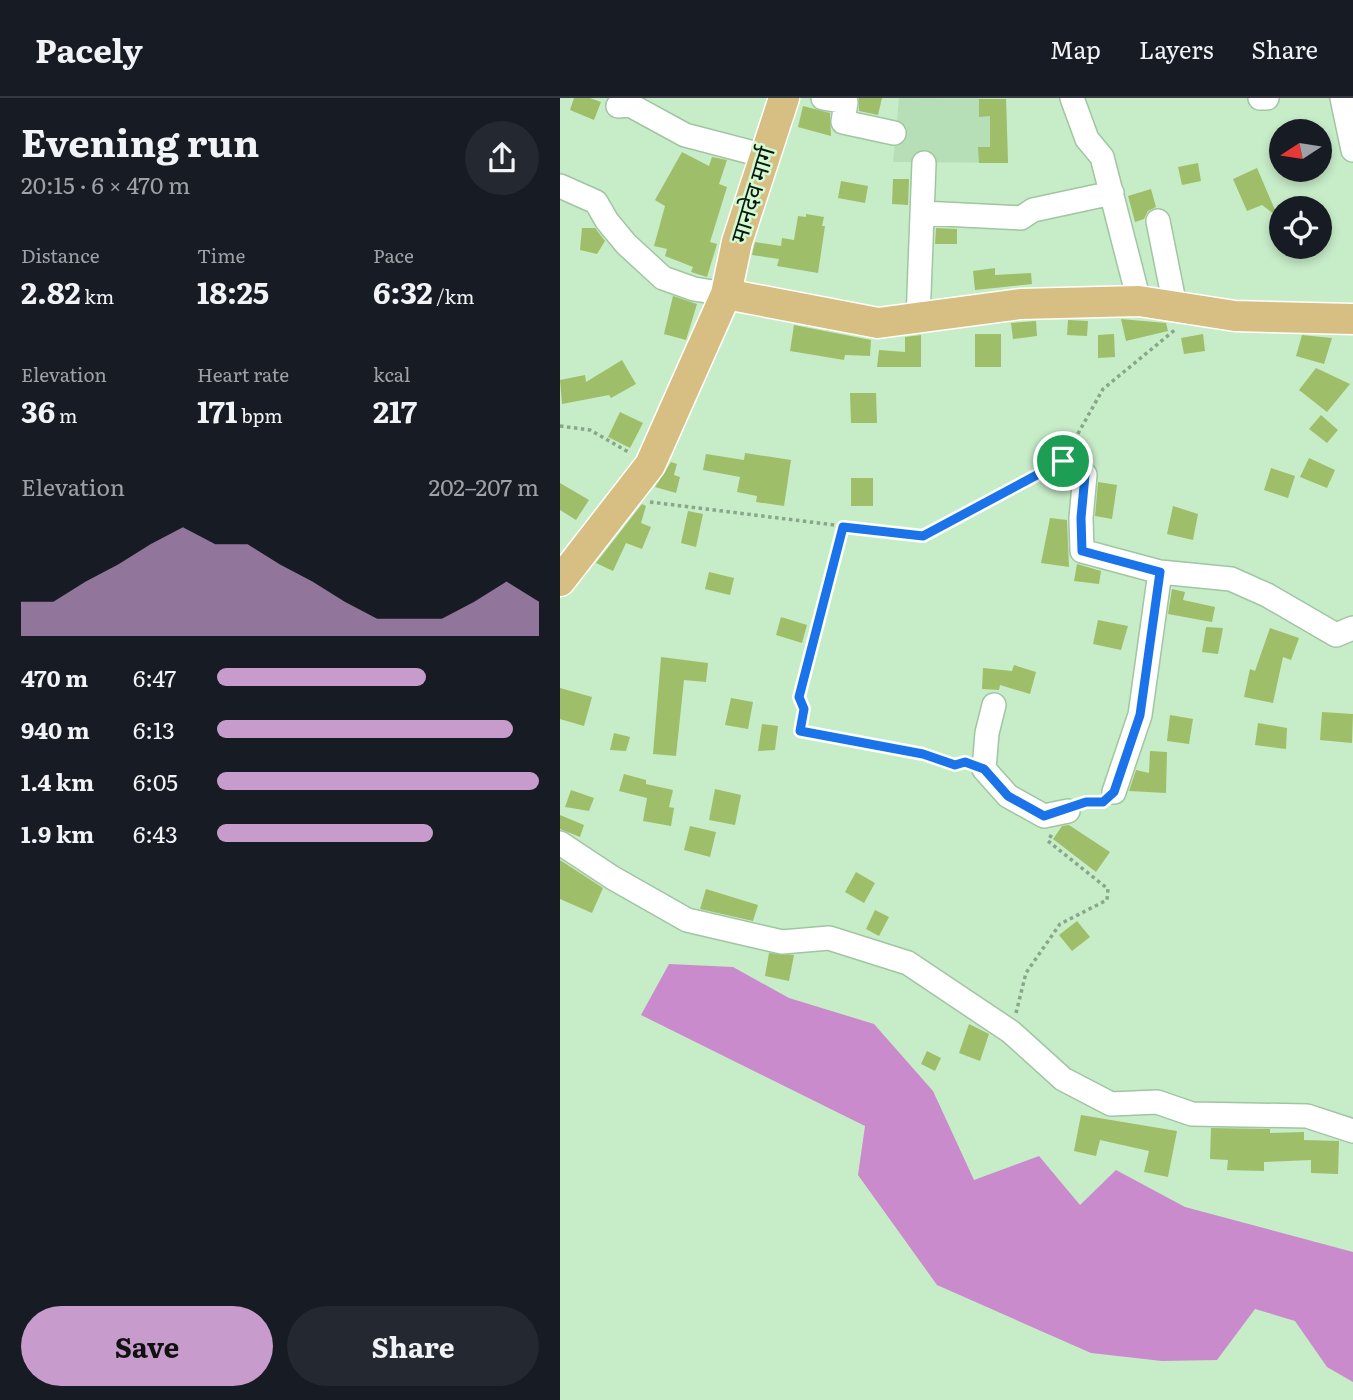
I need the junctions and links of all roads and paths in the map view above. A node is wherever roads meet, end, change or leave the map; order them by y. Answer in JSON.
{"nodes":[{"id":1,"x":784,"y":98,"type":"edge"},
{"id":2,"x":823,"y":98,"type":"edge"},
{"id":3,"x":1072,"y":98,"type":"edge"},
{"id":4,"x":1260,"y":98,"type":"edge"},
{"id":5,"x":1267,"y":98,"type":"edge"},
{"id":6,"x":1342,"y":98,"type":"edge"},
{"id":7,"x":618,"y":106,"type":"dead end"},
{"id":8,"x":894,"y":132,"type":"dead end"},
{"id":9,"x":1353,"y":150,"type":"edge"},
{"id":10,"x":765,"y":156,"type":"junction"},
{"id":11,"x":924,"y":163,"type":"dead end"},
{"id":12,"x":560,"y":186,"type":"edge"},
{"id":13,"x":1112,"y":193,"type":"junction"},
{"id":14,"x":922,"y":213,"type":"junction"},
{"id":15,"x":1158,"y":221,"type":"dead end"},
{"id":16,"x":726,"y":294,"type":"junction"},
{"id":17,"x":1139,"y":301,"type":"junction"},
{"id":18,"x":1182,"y":308,"type":"junction"},
{"id":19,"x":918,"y":320,"type":"junction"},
{"id":20,"x":1353,"y":320,"type":"edge"},
{"id":21,"x":560,"y":426,"type":"edge"},
{"id":22,"x":1063,"y":461,"type":"junction"},
{"id":23,"x":650,"y":465,"type":"junction"},
{"id":24,"x":624,"y":498,"type":"junction"},
{"id":25,"x":843,"y":527,"type":"junction"},
{"id":26,"x":1160,"y":572,"type":"junction"},
{"id":27,"x":560,"y":581,"type":"edge"},
{"id":28,"x":1353,"y":628,"type":"edge"},
{"id":29,"x":994,"y":705,"type":"dead end"},
{"id":30,"x":984,"y":769,"type":"junction"},
{"id":31,"x":1114,"y":792,"type":"dead end"},
{"id":32,"x":1068,"y":811,"type":"joint"},
{"id":33,"x":560,"y":843,"type":"edge"},
{"id":34,"x":1011,"y":1032,"type":"junction"},
{"id":35,"x":1353,"y":1131,"type":"edge"}],
"edges":[{"from":1,"to":10,"type":"main road","name":"मानदेव मार्ग"},
{"from":2,"to":8,"type":"street"},
{"from":3,"to":13,"type":"street"},
{"from":4,"to":5,"type":"street"},
{"from":6,"to":9,"type":"street"},
{"from":7,"to":10,"type":"street"},
{"from":10,"to":16,"type":"main road","name":"मानदेव मार्ग"},
{"from":11,"to":14,"type":"street"},
{"from":12,"to":16,"type":"street"},
{"from":13,"to":14,"type":"street"},
{"from":13,"to":17,"type":"street"},
{"from":14,"to":19,"type":"street"},
{"from":15,"to":18,"type":"street"},
{"from":16,"to":19,"type":"main road"},
{"from":16,"to":23,"type":"main road","name":"मानदेव मार्ग"},
{"from":17,"to":18,"type":"main road"},
{"from":17,"to":19,"type":"main road"},
{"from":18,"to":20,"type":"main road"},
{"from":18,"to":22,"type":"path"},
{"from":21,"to":23,"type":"path"},
{"from":22,"to":25,"type":"path"},
{"from":22,"to":26,"type":"street"},
{"from":23,"to":24,"type":"main road","name":"मानदेव मार्ग"},
{"from":24,"to":25,"type":"path"},
{"from":24,"to":27,"type":"main road","name":"मानदेव मार्ग"},
{"from":25,"to":30,"type":"path"},
{"from":26,"to":28,"type":"street"},
{"from":26,"to":31,"type":"street"},
{"from":29,"to":30,"type":"street"},
{"from":30,"to":32,"type":"street"},
{"from":32,"to":34,"type":"path"},
{"from":33,"to":34,"type":"street"},
{"from":34,"to":35,"type":"street"}]}
